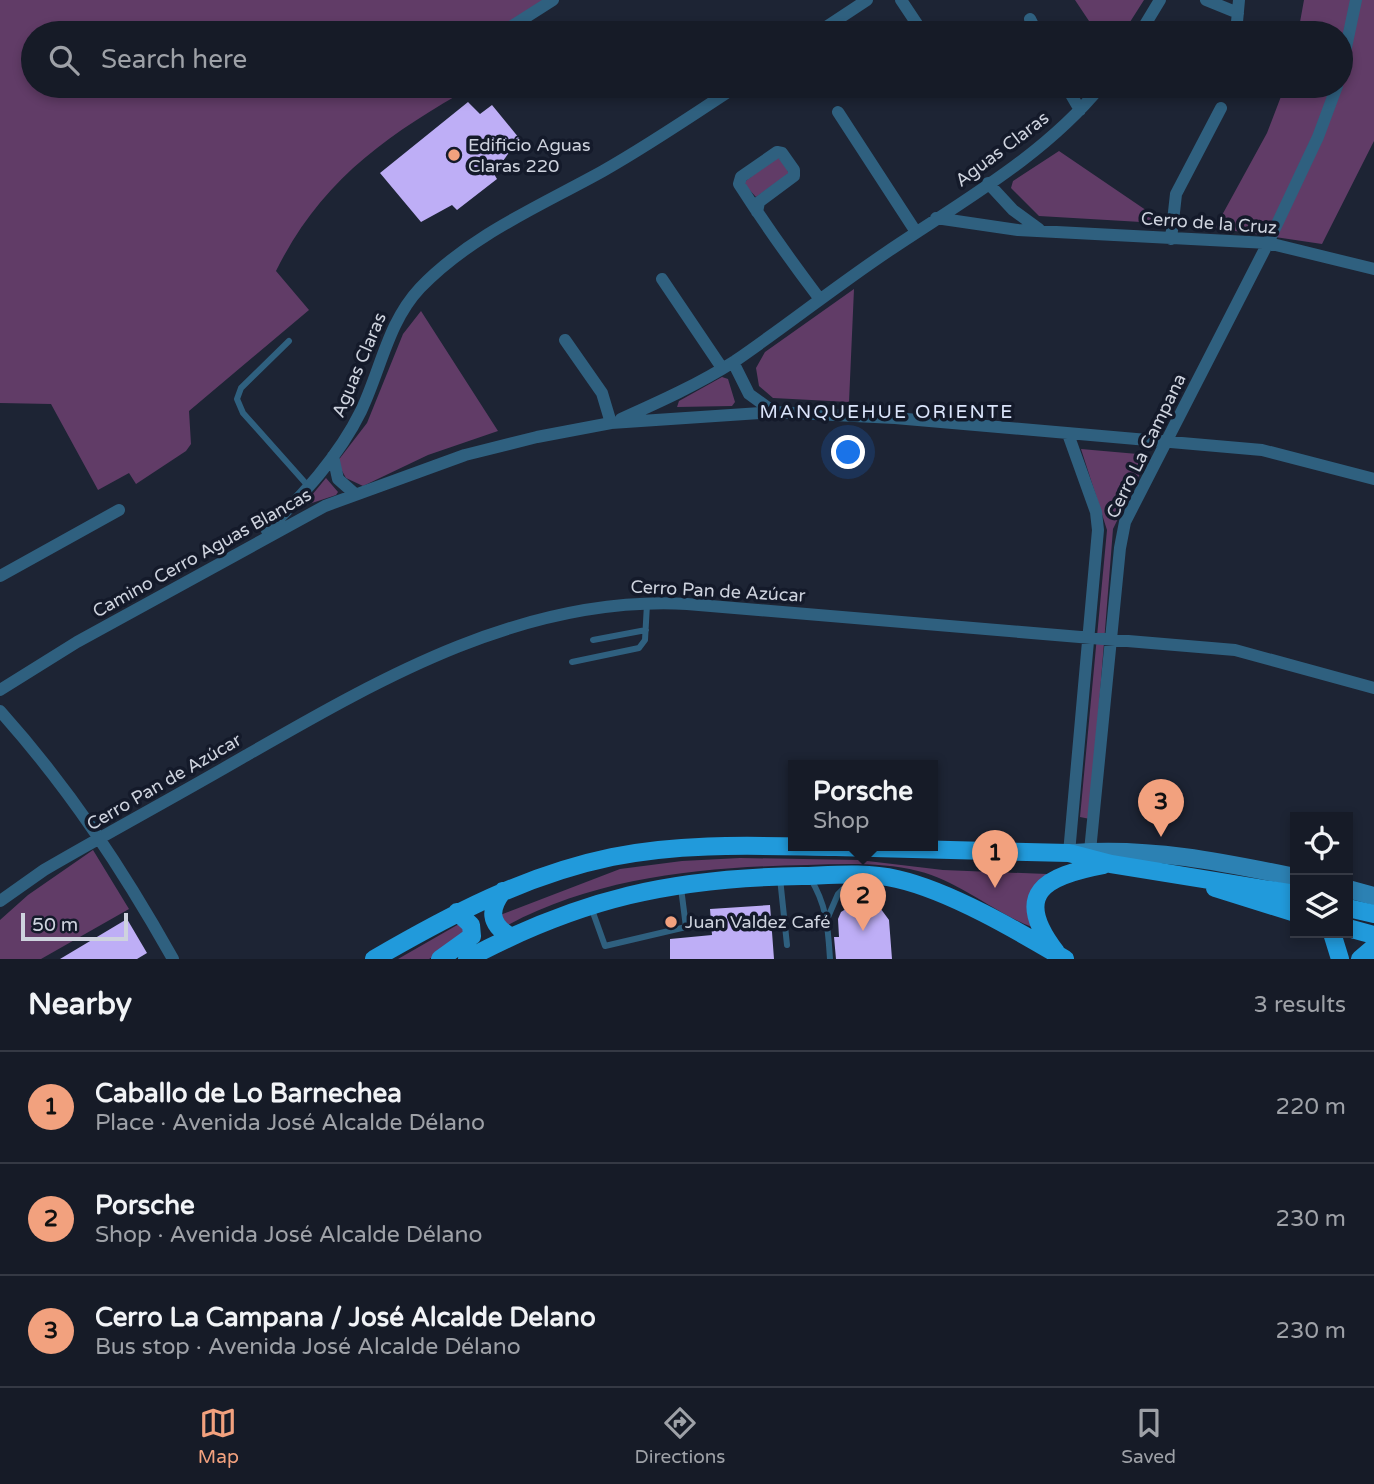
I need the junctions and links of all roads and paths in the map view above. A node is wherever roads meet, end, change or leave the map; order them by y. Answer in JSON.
{"nodes":[{"id":1,"x":553,"y":0,"type":"edge"},
{"id":2,"x":867,"y":0,"type":"edge"},
{"id":3,"x":901,"y":0,"type":"edge"},
{"id":4,"x":1160,"y":0,"type":"edge"},
{"id":5,"x":1206,"y":0,"type":"edge"},
{"id":6,"x":1356,"y":0,"type":"edge"},
{"id":7,"x":1239,"y":6,"type":"edge"},
{"id":8,"x":520,"y":21,"type":"edge"},
{"id":9,"x":835,"y":21,"type":"edge"},
{"id":10,"x":915,"y":21,"type":"edge"},
{"id":11,"x":1147,"y":21,"type":"edge"},
{"id":12,"x":1352,"y":21,"type":"edge"},
{"id":13,"x":718,"y":98,"type":"edge"},
{"id":14,"x":1073,"y":98,"type":"edge"},
{"id":15,"x":1090,"y":98,"type":"edge"},
{"id":16,"x":1333,"y":98,"type":"edge"},
{"id":17,"x":1221,"y":108,"type":"dead end"},
{"id":18,"x":1080,"y":110,"type":"junction"},
{"id":19,"x":838,"y":112,"type":"dead end"},
{"id":20,"x":988,"y":183,"type":"junction"},
{"id":21,"x":757,"y":212,"type":"junction"},
{"id":22,"x":936,"y":218,"type":"junction"},
{"id":23,"x":1039,"y":229,"type":"junction"},
{"id":24,"x":916,"y":232,"type":"junction"},
{"id":25,"x":1171,"y":239,"type":"junction"},
{"id":26,"x":1268,"y":243,"type":"junction"},
{"id":27,"x":1374,"y":269,"type":"edge"},
{"id":28,"x":662,"y":279,"type":"dead end"},
{"id":29,"x":819,"y":298,"type":"junction"},
{"id":30,"x":565,"y":340,"type":"dead end"},
{"id":31,"x":289,"y":341,"type":"dead end"},
{"id":32,"x":727,"y":365,"type":"junction"},
{"id":33,"x":749,"y":394,"type":"junction"},
{"id":34,"x":671,"y":396,"type":"junction"},
{"id":35,"x":774,"y":412,"type":"junction"},
{"id":36,"x":734,"y":414,"type":"junction"},
{"id":37,"x":676,"y":417,"type":"junction"},
{"id":38,"x":611,"y":423,"type":"junction"},
{"id":39,"x":1068,"y":433,"type":"junction"},
{"id":40,"x":1166,"y":441,"type":"junction"},
{"id":41,"x":333,"y":456,"type":"junction"},
{"id":42,"x":1374,"y":479,"type":"edge"},
{"id":43,"x":310,"y":488,"type":"junction"},
{"id":44,"x":355,"y":494,"type":"junction"},
{"id":45,"x":118,"y":510,"type":"dead end"},
{"id":46,"x":260,"y":539,"type":"junction"},
{"id":47,"x":0,"y":576,"type":"edge"},
{"id":48,"x":647,"y":602,"type":"junction"},
{"id":49,"x":646,"y":630,"type":"junction"},
{"id":50,"x":1088,"y":638,"type":"junction"},
{"id":51,"x":593,"y":640,"type":"dead end"},
{"id":52,"x":1112,"y":640,"type":"junction"},
{"id":53,"x":572,"y":662,"type":"dead end"},
{"id":54,"x":1374,"y":688,"type":"edge"},
{"id":55,"x":0,"y":690,"type":"edge"},
{"id":56,"x":0,"y":711,"type":"edge"},
{"id":57,"x":101,"y":838,"type":"junction"},
{"id":58,"x":788,"y":846,"type":"edge"},
{"id":59,"x":938,"y":850,"type":"edge"},
{"id":60,"x":1090,"y":852,"type":"junction"},
{"id":61,"x":1069,"y":853,"type":"junction"},
{"id":62,"x":1111,"y":864,"type":"junction"},
{"id":63,"x":1169,"y":871,"type":"junction"},
{"id":64,"x":858,"y":874,"type":"junction"},
{"id":65,"x":780,"y":876,"type":"junction"},
{"id":66,"x":809,"y":876,"type":"junction"},
{"id":67,"x":1290,"y":876,"type":"edge"},
{"id":68,"x":680,"y":883,"type":"junction"},
{"id":69,"x":1353,"y":890,"type":"edge"},
{"id":70,"x":503,"y":891,"type":"junction"},
{"id":71,"x":1290,"y":893,"type":"edge"},
{"id":72,"x":1374,"y":896,"type":"edge"},
{"id":73,"x":0,"y":901,"type":"edge"},
{"id":74,"x":590,"y":904,"type":"junction"},
{"id":75,"x":1353,"y":909,"type":"edge"},
{"id":76,"x":1290,"y":911,"type":"edge"},
{"id":77,"x":457,"y":912,"type":"junction"},
{"id":78,"x":1374,"y":915,"type":"edge"},
{"id":79,"x":828,"y":917,"type":"junction"},
{"id":80,"x":1353,"y":929,"type":"edge"},
{"id":81,"x":1374,"y":935,"type":"edge"},
{"id":82,"x":510,"y":936,"type":"junction"},
{"id":83,"x":1334,"y":938,"type":"edge"},
{"id":84,"x":788,"y":945,"type":"dead end"},
{"id":85,"x":1374,"y":947,"type":"edge"},
{"id":86,"x":1061,"y":957,"type":"edge"},
{"id":87,"x":173,"y":959,"type":"edge"},
{"id":88,"x":374,"y":959,"type":"edge"},
{"id":89,"x":440,"y":959,"type":"edge"},
{"id":90,"x":467,"y":959,"type":"edge"},
{"id":91,"x":830,"y":959,"type":"edge"},
{"id":92,"x":1340,"y":959,"type":"edge"},
{"id":93,"x":1360,"y":959,"type":"edge"}],
"edges":[{"from":1,"to":8,"type":"street"},
{"from":2,"to":9,"type":"street"},
{"from":3,"to":10,"type":"street"},
{"from":4,"to":11,"type":"street"},
{"from":5,"to":7,"type":"street"},
{"from":6,"to":12,"type":"street"},
{"from":13,"to":41,"type":"street","name":"Aguas Claras"},
{"from":14,"to":18,"type":"street"},
{"from":15,"to":18,"type":"street","name":"Aguas Claras"},
{"from":16,"to":26,"type":"street","name":"Cerro La Campana"},
{"from":17,"to":25,"type":"street"},
{"from":18,"to":20,"type":"street","name":"Aguas Claras"},
{"from":19,"to":24,"type":"street"},
{"from":20,"to":22,"type":"street","name":"Aguas Claras"},
{"from":20,"to":23,"type":"street"},
{"from":21,"to":21,"type":"street"},
{"from":21,"to":29,"type":"street"},
{"from":22,"to":23,"type":"street","name":"Cerro de la Cruz"},
{"from":22,"to":24,"type":"street","name":"Aguas Claras"},
{"from":23,"to":25,"type":"street","name":"Cerro de la Cruz"},
{"from":24,"to":29,"type":"street","name":"Aguas Claras"},
{"from":25,"to":26,"type":"street","name":"Cerro de la Cruz"},
{"from":26,"to":27,"type":"street","name":"Cerro de la Cruz"},
{"from":26,"to":40,"type":"street","name":"Cerro La Campana"},
{"from":28,"to":32,"type":"street"},
{"from":29,"to":32,"type":"street","name":"Aguas Claras"},
{"from":30,"to":38,"type":"street"},
{"from":31,"to":43,"type":"lane"},
{"from":32,"to":33,"type":"street"},
{"from":32,"to":34,"type":"street","name":"Aguas Claras"},
{"from":33,"to":35,"type":"street"},
{"from":33,"to":36,"type":"street"},
{"from":34,"to":37,"type":"street"},
{"from":34,"to":38,"type":"street","name":"Aguas Claras"},
{"from":35,"to":36,"type":"street","name":"Camino Cerro Aguas Blancas"},
{"from":35,"to":39,"type":"street","name":"Camino Cerro Aguas Blancas"},
{"from":36,"to":37,"type":"street","name":"Camino Cerro Aguas Blancas"},
{"from":37,"to":38,"type":"street","name":"Camino Cerro Aguas Blancas"},
{"from":38,"to":44,"type":"street","name":"Camino Cerro Aguas Blancas"},
{"from":39,"to":40,"type":"street","name":"Camino Cerro Aguas Blancas"},
{"from":39,"to":50,"type":"street","name":"Cerro La Campana"},
{"from":40,"to":42,"type":"street","name":"Camino Cerro Aguas Blancas"},
{"from":40,"to":52,"type":"street","name":"Cerro La Campana"},
{"from":41,"to":43,"type":"street","name":"Aguas Claras"},
{"from":41,"to":44,"type":"street"},
{"from":43,"to":46,"type":"street","name":"Aguas Claras"},
{"from":44,"to":46,"type":"street","name":"Camino Cerro Aguas Blancas"},
{"from":45,"to":47,"type":"street"},
{"from":46,"to":55,"type":"street","name":"Camino Cerro Aguas Blancas"},
{"from":48,"to":49,"type":"lane"},
{"from":48,"to":50,"type":"street","name":"Cerro Pan de Azúcar"},
{"from":48,"to":57,"type":"street","name":"Cerro Pan de Azúcar"},
{"from":49,"to":51,"type":"lane"},
{"from":49,"to":53,"type":"lane"},
{"from":50,"to":52,"type":"street","name":"Cerro Pan de Azúcar"},
{"from":50,"to":61,"type":"street","name":"Cerro La Campana"},
{"from":52,"to":54,"type":"street","name":"Cerro Pan de Azúcar"},
{"from":52,"to":60,"type":"street","name":"Cerro La Campana"},
{"from":56,"to":57,"type":"street"},
{"from":57,"to":73,"type":"street","name":"Cerro Pan de Azúcar"},
{"from":57,"to":87,"type":"street"},
{"from":58,"to":70,"type":"main road"},
{"from":59,"to":61,"type":"main road"},
{"from":60,"to":61,"type":"main road"},
{"from":60,"to":67,"type":"main road"},
{"from":61,"to":62,"type":"main road"},
{"from":62,"to":63,"type":"main road"},
{"from":62,"to":86,"type":"main road"},
{"from":63,"to":71,"type":"main road"},
{"from":63,"to":76,"type":"main road"},
{"from":64,"to":66,"type":"main road"},
{"from":64,"to":79,"type":"lane"},
{"from":64,"to":86,"type":"main road"},
{"from":65,"to":66,"type":"main road"},
{"from":65,"to":68,"type":"main road"},
{"from":65,"to":84,"type":"lane"},
{"from":66,"to":79,"type":"lane"},
{"from":68,"to":74,"type":"main road"},
{"from":68,"to":74,"type":"lane"},
{"from":69,"to":72,"type":"main road"},
{"from":70,"to":77,"type":"main road"},
{"from":70,"to":82,"type":"main road"},
{"from":74,"to":82,"type":"main road"},
{"from":75,"to":78,"type":"main road"},
{"from":77,"to":88,"type":"main road"},
{"from":77,"to":89,"type":"main road"},
{"from":79,"to":91,"type":"lane"},
{"from":80,"to":81,"type":"main road"},
{"from":82,"to":90,"type":"main road"},
{"from":83,"to":92,"type":"main road"},
{"from":85,"to":93,"type":"main road"}]}
